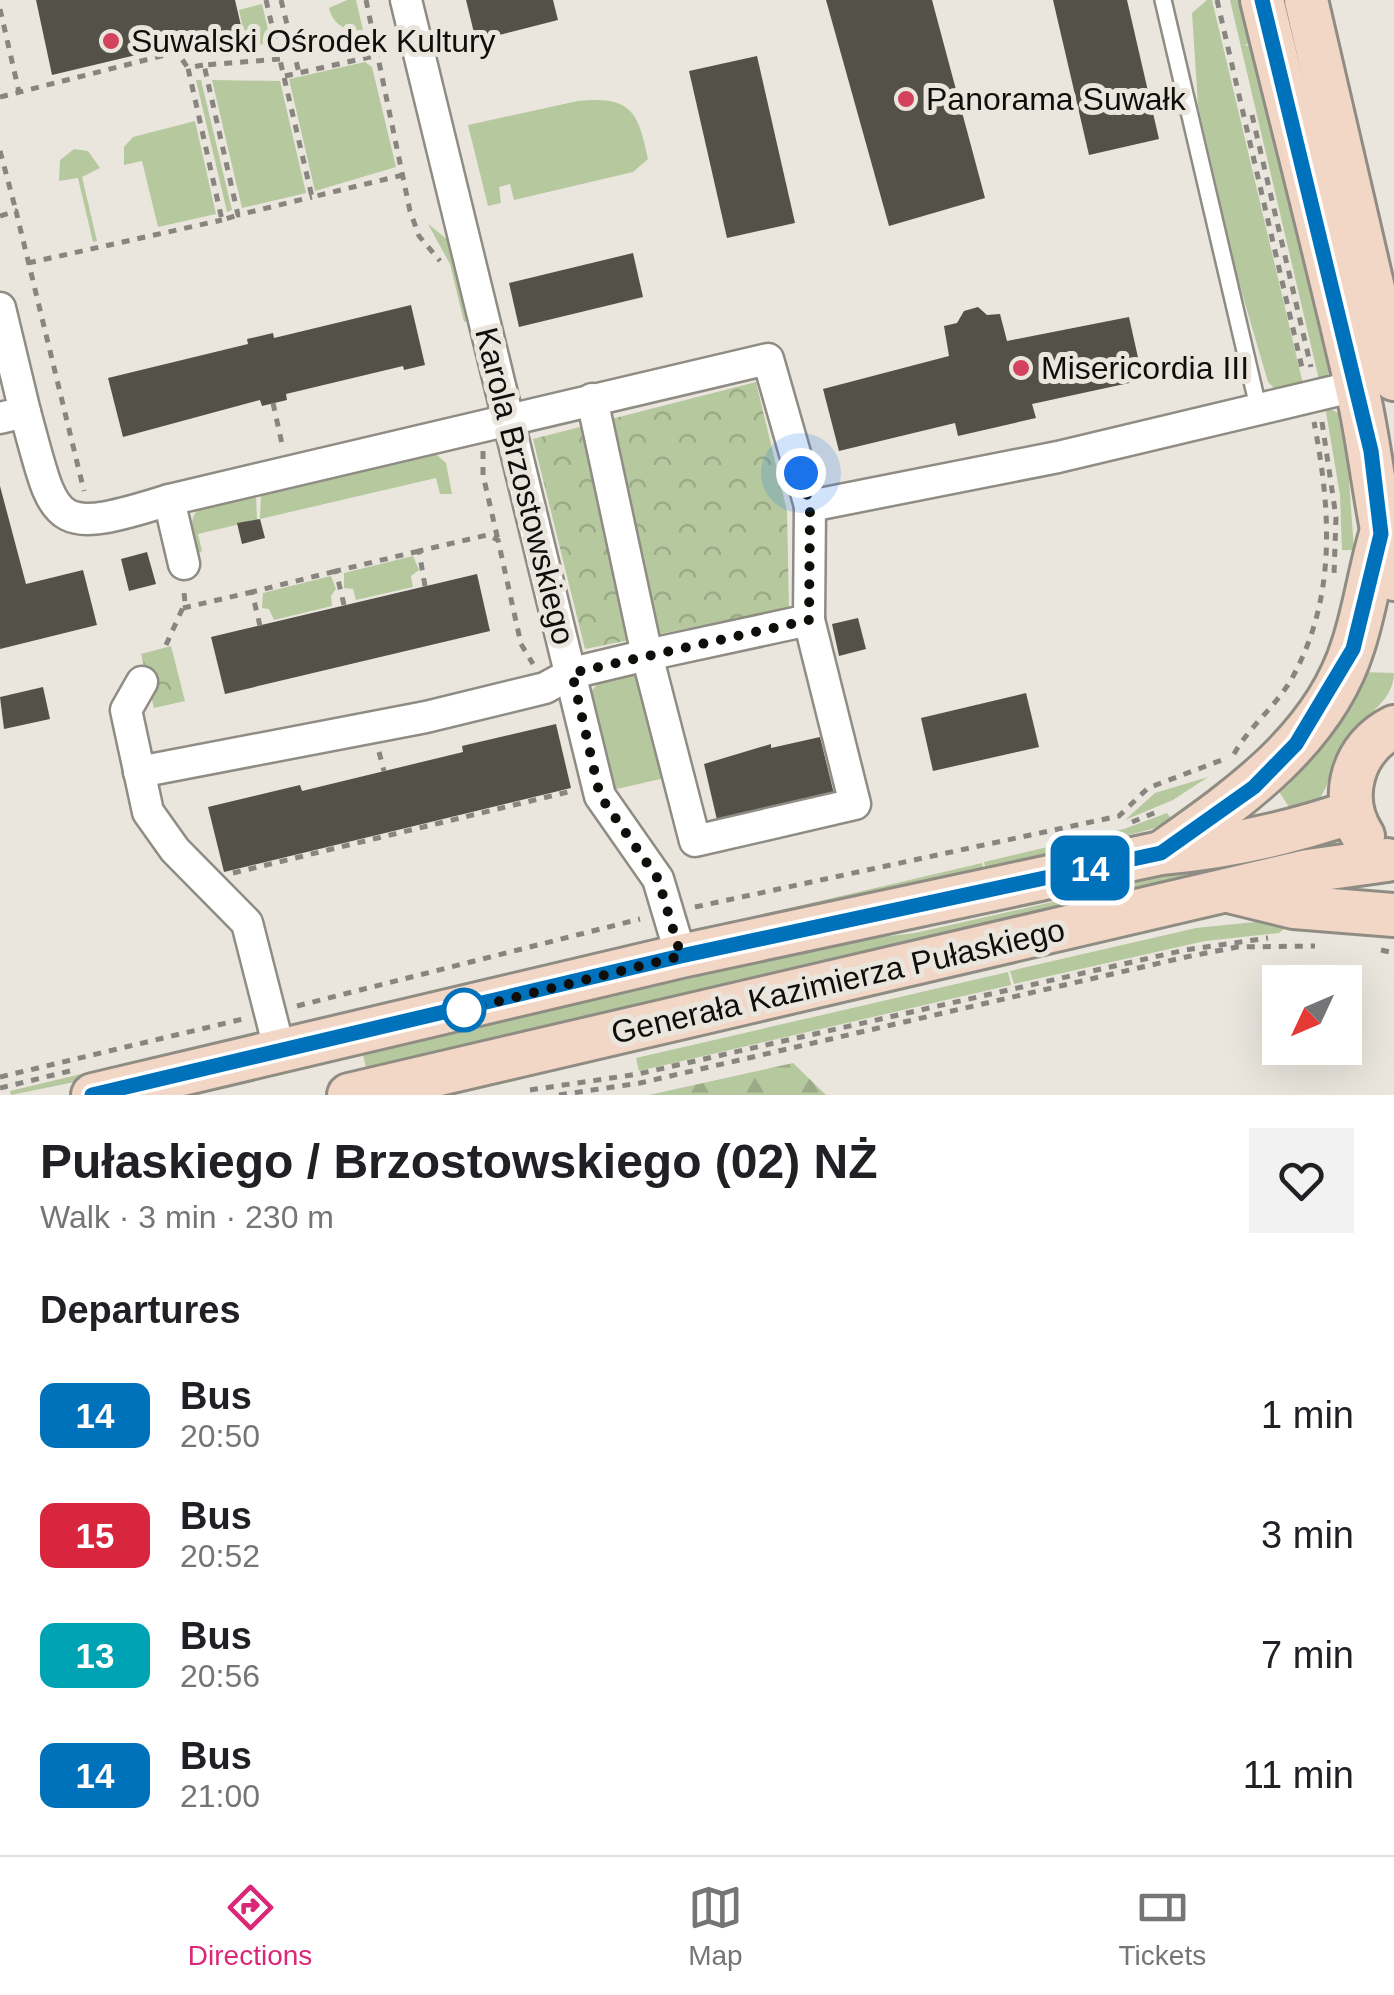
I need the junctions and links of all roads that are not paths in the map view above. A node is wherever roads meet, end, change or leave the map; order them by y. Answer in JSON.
{"nodes":[{"id":1,"x":406,"y":0,"type":"edge"},
{"id":2,"x":1164,"y":0,"type":"edge"},
{"id":3,"x":1262,"y":0,"type":"edge"},
{"id":4,"x":1306,"y":0,"type":"edge"},
{"id":5,"x":0,"y":308,"type":"edge"},
{"id":6,"x":1344,"y":389,"type":"edge"},
{"id":7,"x":592,"y":400,"type":"junction"},
{"id":8,"x":1259,"y":411,"type":"junction"},
{"id":9,"x":12,"y":415,"type":"edge"},
{"id":10,"x":509,"y":420,"type":"junction"},
{"id":11,"x":168,"y":500,"type":"junction"},
{"id":12,"x":810,"y":506,"type":"junction"},
{"id":13,"x":1381,"y":534,"type":"junction"},
{"id":14,"x":184,"y":564,"type":"road end"},
{"id":15,"x":1394,"y":580,"type":"edge"},
{"id":16,"x":809,"y":620,"type":"junction"},
{"id":17,"x":647,"y":655,"type":"junction"},
{"id":18,"x":572,"y":673,"type":"junction"},
{"id":19,"x":142,"y":682,"type":"dead end"},
{"id":20,"x":1392,"y":724,"type":"edge"},
{"id":21,"x":139,"y":772,"type":"junction"},
{"id":22,"x":1352,"y":812,"type":"junction"},
{"id":23,"x":1161,"y":853,"type":"junction"},
{"id":24,"x":1391,"y":861,"type":"edge"},
{"id":25,"x":1233,"y":892,"type":"junction"},
{"id":26,"x":1381,"y":935,"type":"edge"},
{"id":27,"x":681,"y":956,"type":"junction"},
{"id":28,"x":275,"y":1032,"type":"junction"},
{"id":29,"x":85,"y":1082,"type":"edge"},
{"id":30,"x":348,"y":1095,"type":"edge"}],
"edges":[{"from":1,"to":10,"type":"street","name":"Karola Brzostowskiego"},
{"from":2,"to":8,"type":"lane"},
{"from":3,"to":6,"type":"main road"},
{"from":4,"to":6,"type":"main road"},
{"from":5,"to":9,"type":"street"},
{"from":6,"to":8,"type":"street"},
{"from":6,"to":13,"type":"main road"},
{"from":7,"to":10,"type":"street"},
{"from":7,"to":12,"type":"street"},
{"from":7,"to":17,"type":"street"},
{"from":8,"to":12,"type":"street"},
{"from":9,"to":11,"type":"street"},
{"from":10,"to":11,"type":"street"},
{"from":10,"to":18,"type":"street","name":"Karola Brzostowskiego"},
{"from":11,"to":14,"type":"street"},
{"from":12,"to":16,"type":"street"},
{"from":13,"to":15,"type":"main road"},
{"from":13,"to":23,"type":"main road"},
{"from":16,"to":17,"type":"street"},
{"from":16,"to":17,"type":"street"},
{"from":17,"to":18,"type":"street"},
{"from":18,"to":21,"type":"street"},
{"from":18,"to":27,"type":"street","name":"Karola Brzostowskiego"},
{"from":19,"to":21,"type":"street"},
{"from":20,"to":22,"type":"main road"},
{"from":21,"to":28,"type":"street"},
{"from":22,"to":23,"type":"main road","name":"Generała Kazimierza Pułaskiego"},
{"from":22,"to":24,"type":"main road"},
{"from":23,"to":27,"type":"main road","name":"Generała Kazimierza Pułaskiego"},
{"from":24,"to":25,"type":"main road","name":"Generała Kazimierza Pułaskiego"},
{"from":25,"to":26,"type":"main road"},
{"from":25,"to":30,"type":"main road","name":"Generała Kazimierza Pułaskiego"},
{"from":27,"to":28,"type":"main road","name":"Generała Kazimierza Pułaskiego"},
{"from":28,"to":29,"type":"main road","name":"Generała Kazimierza Pułaskiego"}]}
